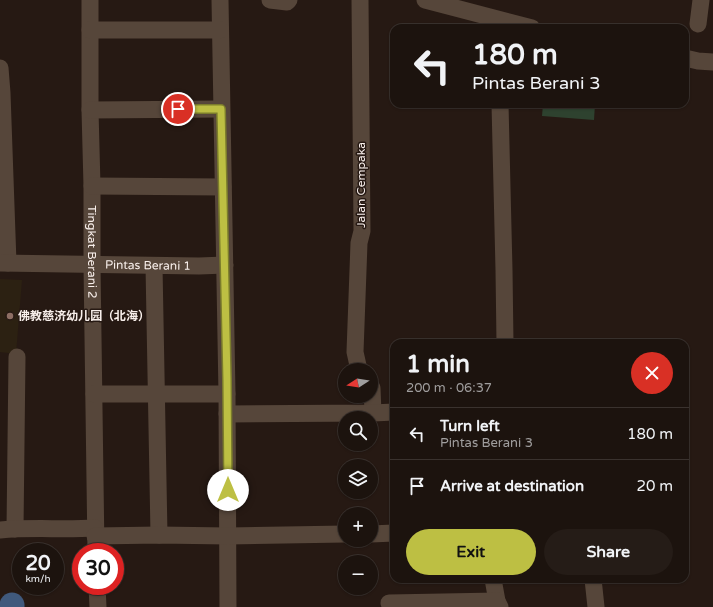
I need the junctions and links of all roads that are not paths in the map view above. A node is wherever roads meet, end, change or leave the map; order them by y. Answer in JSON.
{"nodes":[{"id":1,"x":90,"y":0,"type":"edge"},
{"id":2,"x":220,"y":0,"type":"edge"},
{"id":3,"x":270,"y":0,"type":"edge"},
{"id":4,"x":289,"y":0,"type":"edge"},
{"id":5,"x":360,"y":0,"type":"edge"},
{"id":6,"x":425,"y":0,"type":"edge"},
{"id":7,"x":701,"y":0,"type":"edge"},
{"id":8,"x":517,"y":24,"type":"edge"},
{"id":9,"x":698,"y":24,"type":"dead end"},
{"id":10,"x":90,"y":30,"type":"junction"},
{"id":11,"x":220,"y":30,"type":"junction"},
{"id":12,"x":689,"y":59,"type":"edge"},
{"id":13,"x":713,"y":62,"type":"edge"},
{"id":14,"x":0,"y":68,"type":"edge"},
{"id":15,"x":1,"y":93,"type":"edge"},
{"id":16,"x":500,"y":108,"type":"edge"},
{"id":17,"x":221,"y":109,"type":"junction"},
{"id":18,"x":90,"y":110,"type":"junction"},
{"id":19,"x":92,"y":186,"type":"junction"},
{"id":20,"x":223,"y":187,"type":"junction"},
{"id":21,"x":4,"y":263,"type":"edge"},
{"id":22,"x":92,"y":265,"type":"junction"},
{"id":23,"x":225,"y":265,"type":"junction"},
{"id":24,"x":154,"y":266,"type":"junction"},
{"id":25,"x":505,"y":339,"type":"edge"},
{"id":26,"x":17,"y":357,"type":"dead end"},
{"id":27,"x":357,"y":363,"type":"edge"},
{"id":28,"x":157,"y":393,"type":"junction"},
{"id":29,"x":94,"y":394,"type":"junction"},
{"id":30,"x":227,"y":394,"type":"junction"},
{"id":31,"x":390,"y":412,"type":"edge"},
{"id":32,"x":338,"y":413,"type":"edge"},
{"id":33,"x":378,"y":413,"type":"edge"},
{"id":34,"x":227,"y":414,"type":"junction"},
{"id":35,"x":8,"y":529,"type":"edge"},
{"id":36,"x":390,"y":533,"type":"edge"},
{"id":37,"x":338,"y":534,"type":"edge"},
{"id":38,"x":378,"y":534,"type":"edge"},
{"id":39,"x":159,"y":535,"type":"junction"},
{"id":40,"x":228,"y":536,"type":"junction"},
{"id":41,"x":95,"y":539,"type":"edge"},
{"id":42,"x":493,"y":583,"type":"edge"},
{"id":43,"x":593,"y":583,"type":"edge"},
{"id":44,"x":97,"y":595,"type":"edge"},
{"id":45,"x":389,"y":603,"type":"dead end"},
{"id":46,"x":499,"y":604,"type":"edge"},
{"id":47,"x":98,"y":607,"type":"edge"},
{"id":48,"x":228,"y":607,"type":"edge"},
{"id":49,"x":596,"y":607,"type":"edge"}],
"edges":[{"from":1,"to":10,"type":"street","name":"Tingkat Berani 2"},
{"from":2,"to":11,"type":"street"},
{"from":3,"to":4,"type":"street"},
{"from":5,"to":27,"type":"street","name":"Jalan Cempaka"},
{"from":6,"to":8,"type":"street"},
{"from":7,"to":9,"type":"street"},
{"from":10,"to":11,"type":"street"},
{"from":10,"to":18,"type":"street","name":"Tingkat Berani 2"},
{"from":11,"to":17,"type":"street"},
{"from":12,"to":13,"type":"street"},
{"from":14,"to":15,"type":"street"},
{"from":15,"to":21,"type":"street"},
{"from":16,"to":25,"type":"street"},
{"from":17,"to":18,"type":"street"},
{"from":17,"to":20,"type":"street"},
{"from":18,"to":19,"type":"street","name":"Tingkat Berani 2"},
{"from":19,"to":20,"type":"street"},
{"from":19,"to":22,"type":"street","name":"Tingkat Berani 2"},
{"from":20,"to":23,"type":"street"},
{"from":21,"to":22,"type":"street","name":"Pintas Berani 1"},
{"from":22,"to":24,"type":"street","name":"Pintas Berani 1"},
{"from":22,"to":29,"type":"street","name":"Tingkat Berani 2"},
{"from":23,"to":24,"type":"street","name":"Pintas Berani 1"},
{"from":23,"to":30,"type":"street"},
{"from":24,"to":28,"type":"street"},
{"from":26,"to":35,"type":"street"},
{"from":28,"to":29,"type":"street"},
{"from":28,"to":30,"type":"street"},
{"from":28,"to":39,"type":"street"},
{"from":29,"to":41,"type":"street","name":"Tingkat Berani 2"},
{"from":30,"to":34,"type":"street"},
{"from":31,"to":33,"type":"street"},
{"from":32,"to":34,"type":"street"},
{"from":34,"to":40,"type":"street"},
{"from":35,"to":41,"type":"street"},
{"from":36,"to":38,"type":"street"},
{"from":37,"to":40,"type":"street"},
{"from":39,"to":40,"type":"street"},
{"from":39,"to":41,"type":"street"},
{"from":40,"to":48,"type":"street"},
{"from":42,"to":46,"type":"street"},
{"from":43,"to":49,"type":"street"},
{"from":44,"to":47,"type":"street"},
{"from":45,"to":46,"type":"street"}]}
